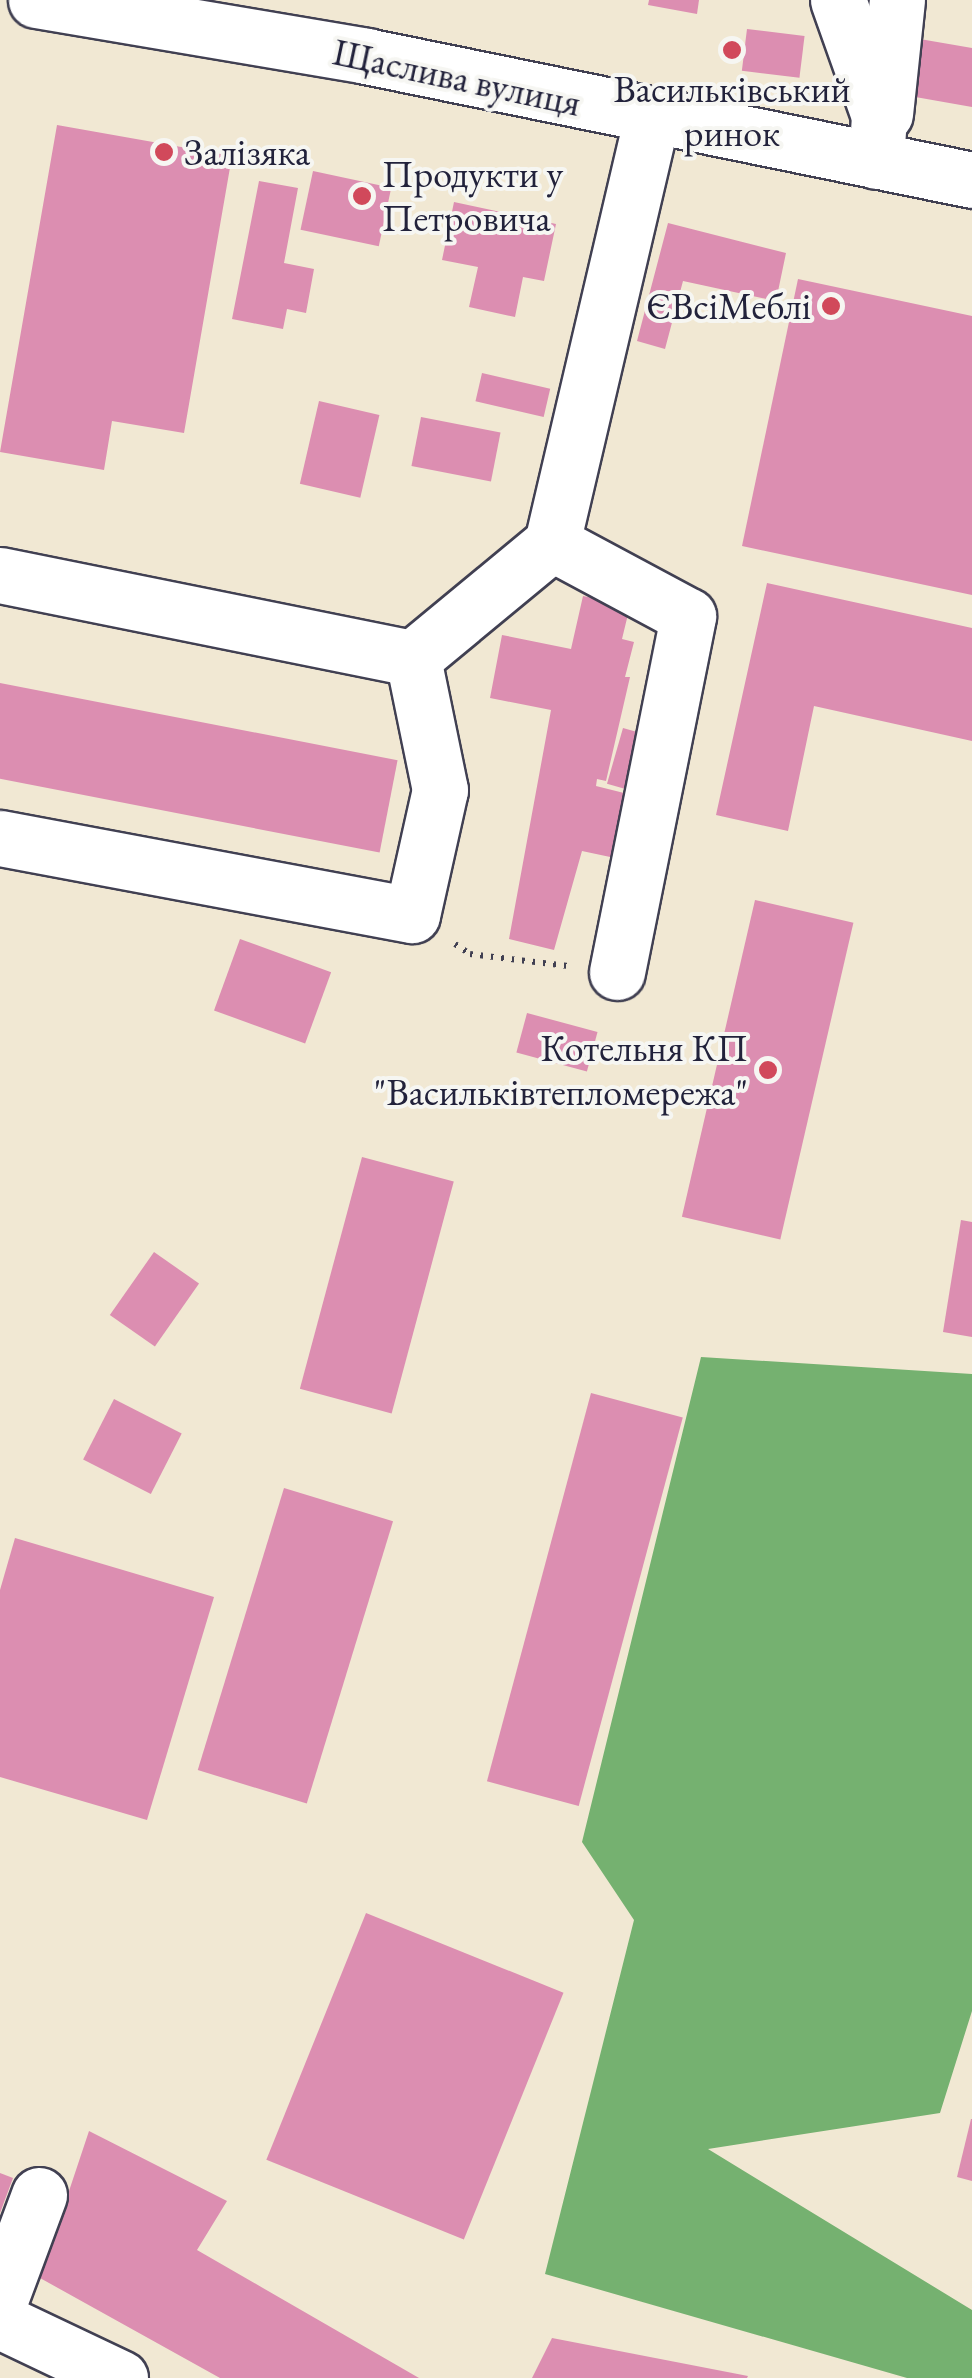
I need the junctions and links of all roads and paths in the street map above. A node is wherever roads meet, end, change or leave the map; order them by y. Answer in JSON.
{"nodes":[{"id":1,"x":36,"y":0,"type":"edge"},
{"id":2,"x":838,"y":0,"type":"edge"},
{"id":3,"x":898,"y":0,"type":"edge"},
{"id":4,"x":652,"y":118,"type":"junction"},
{"id":5,"x":876,"y":161,"type":"junction"},
{"id":6,"x":972,"y":180,"type":"edge"},
{"id":7,"x":552,"y":543,"type":"junction"},
{"id":8,"x":0,"y":575,"type":"edge"},
{"id":9,"x":414,"y":658,"type":"junction"},
{"id":10,"x":0,"y":838,"type":"edge"},
{"id":11,"x":412,"y":915,"type":"junction"},
{"id":12,"x":617,"y":972,"type":"joint"},
{"id":13,"x":39,"y":2195,"type":"dead end"},
{"id":14,"x":0,"y":2300,"type":"edge"},
{"id":15,"x":0,"y":2321,"type":"edge"},
{"id":16,"x":120,"y":2378,"type":"edge"}],
"edges":[{"from":1,"to":4,"type":"street","name":"Щаслива вулиця"},
{"from":2,"to":5,"type":"street"},
{"from":3,"to":5,"type":"street"},
{"from":4,"to":5,"type":"street","name":"Щаслива вулиця"},
{"from":4,"to":7,"type":"street"},
{"from":5,"to":6,"type":"street","name":"Щаслива вулиця"},
{"from":7,"to":9,"type":"street"},
{"from":7,"to":12,"type":"street"},
{"from":8,"to":9,"type":"street"},
{"from":9,"to":11,"type":"street"},
{"from":10,"to":11,"type":"street"},
{"from":11,"to":12,"type":"path"},
{"from":13,"to":14,"type":"street"},
{"from":15,"to":16,"type":"street"}]}
